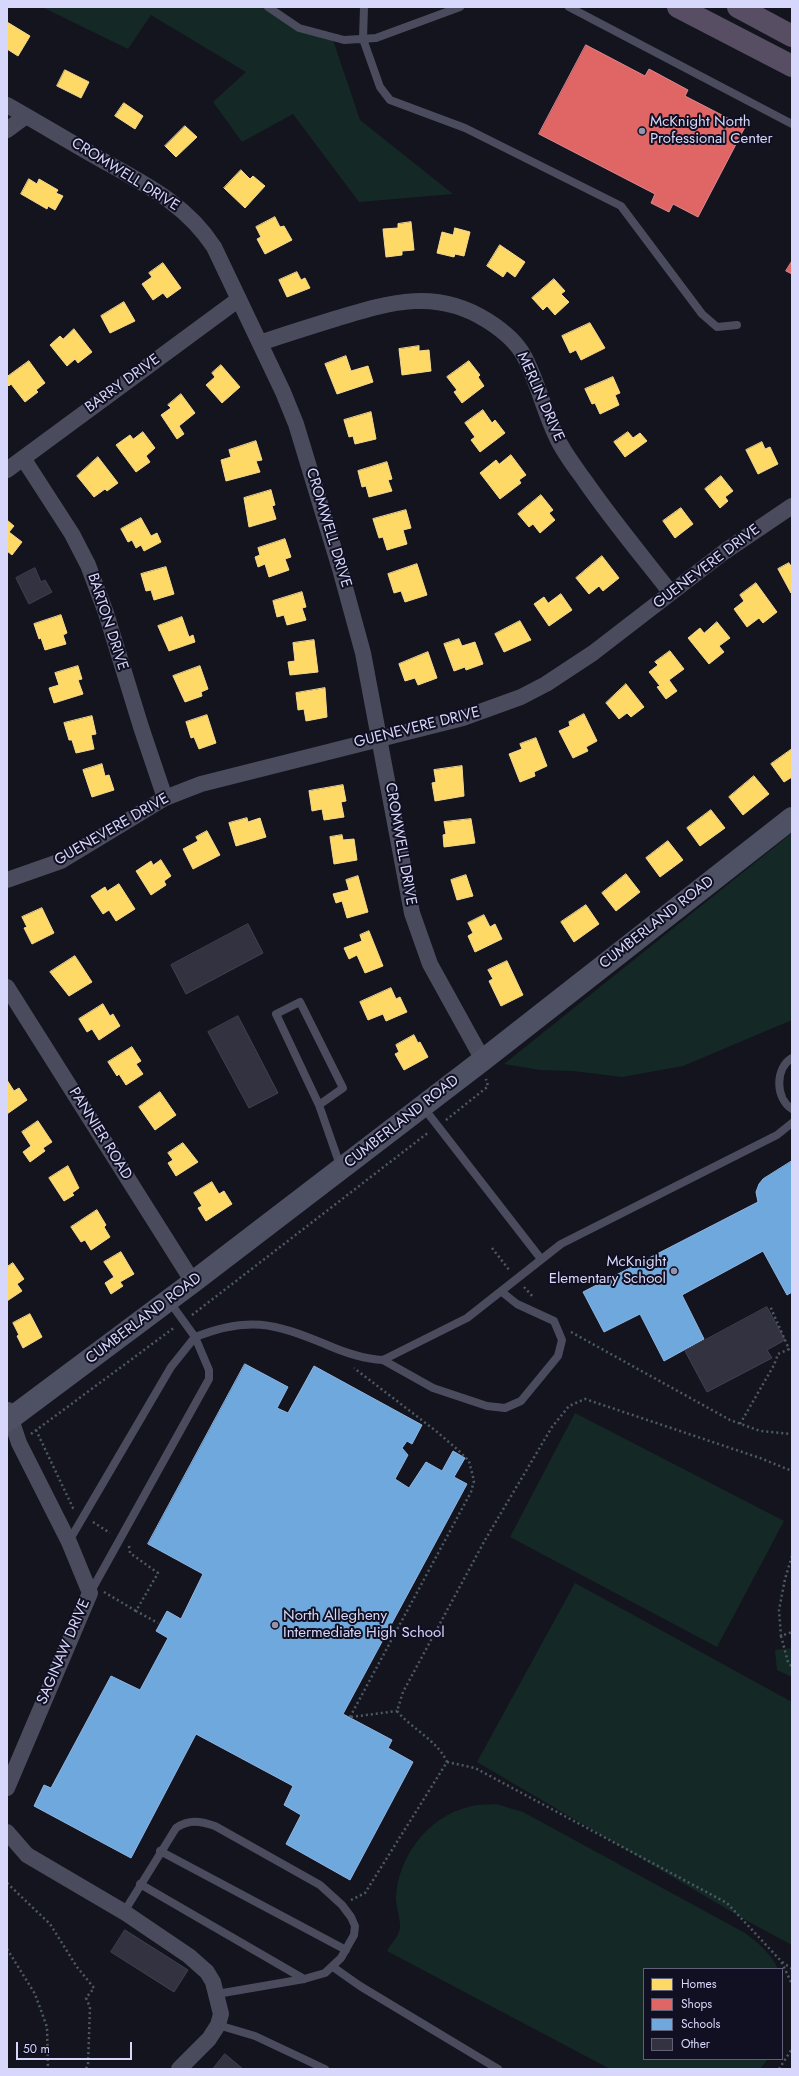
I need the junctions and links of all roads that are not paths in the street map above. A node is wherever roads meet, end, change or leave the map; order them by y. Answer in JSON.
{"nodes":[{"id":1,"x":268,"y":7,"type":"edge"},
{"id":2,"x":364,"y":7,"type":"edge"},
{"id":3,"x":460,"y":7,"type":"edge"},
{"id":4,"x":569,"y":7,"type":"edge"},
{"id":5,"x":678,"y":7,"type":"edge"},
{"id":6,"x":738,"y":7,"type":"edge"},
{"id":7,"x":792,"y":36,"type":"edge"},
{"id":8,"x":363,"y":39,"type":"junction"},
{"id":9,"x":792,"y":66,"type":"edge"},
{"id":10,"x":7,"y":105,"type":"edge"},
{"id":11,"x":26,"y":116,"type":"junction"},
{"id":12,"x":792,"y":124,"type":"edge"},
{"id":13,"x":7,"y":130,"type":"edge"},
{"id":14,"x":239,"y":299,"type":"junction"},
{"id":15,"x":737,"y":325,"type":"dead end"},
{"id":16,"x":260,"y":343,"type":"junction"},
{"id":17,"x":23,"y":458,"type":"junction"},
{"id":18,"x":7,"y":470,"type":"edge"},
{"id":19,"x":792,"y":506,"type":"edge"},
{"id":20,"x":671,"y":593,"type":"junction"},
{"id":21,"x":380,"y":738,"type":"junction"},
{"id":22,"x":166,"y":798,"type":"junction"},
{"id":23,"x":792,"y":818,"type":"edge"},
{"id":24,"x":7,"y":880,"type":"edge"},
{"id":25,"x":7,"y":987,"type":"edge"},
{"id":26,"x":792,"y":1058,"type":"edge"},
{"id":27,"x":479,"y":1063,"type":"junction"},
{"id":28,"x":319,"y":1105,"type":"junction"},
{"id":29,"x":422,"y":1106,"type":"junction"},
{"id":30,"x":792,"y":1109,"type":"edge"},
{"id":31,"x":792,"y":1122,"type":"edge"},
{"id":32,"x":341,"y":1169,"type":"junction"},
{"id":33,"x":541,"y":1259,"type":"junction"},
{"id":34,"x":193,"y":1282,"type":"junction"},
{"id":35,"x":502,"y":1292,"type":"junction"},
{"id":36,"x":169,"y":1301,"type":"junction"},
{"id":37,"x":195,"y":1337,"type":"junction"},
{"id":38,"x":383,"y":1360,"type":"junction"},
{"id":39,"x":8,"y":1416,"type":"edge"},
{"id":40,"x":69,"y":1542,"type":"junction"},
{"id":41,"x":92,"y":1589,"type":"junction"},
{"id":42,"x":7,"y":1788,"type":"edge"},
{"id":43,"x":7,"y":1832,"type":"edge"},
{"id":44,"x":160,"y":1851,"type":"junction"},
{"id":45,"x":140,"y":1884,"type":"junction"},
{"id":46,"x":124,"y":1912,"type":"junction"},
{"id":47,"x":346,"y":1950,"type":"junction"},
{"id":48,"x":333,"y":1967,"type":"junction"},
{"id":49,"x":304,"y":1979,"type":"junction"},
{"id":50,"x":217,"y":1994,"type":"junction"},
{"id":51,"x":218,"y":2026,"type":"junction"},
{"id":52,"x":179,"y":2069,"type":"edge"},
{"id":53,"x":326,"y":2069,"type":"edge"},
{"id":54,"x":498,"y":2069,"type":"edge"}],
"edges":[{"from":1,"to":8,"type":"lane"},
{"from":2,"to":8,"type":"lane"},
{"from":3,"to":8,"type":"lane"},
{"from":4,"to":12,"type":"lane"},
{"from":5,"to":9,"type":"highway"},
{"from":6,"to":7,"type":"highway"},
{"from":8,"to":15,"type":"lane"},
{"from":10,"to":11,"type":"street","name":"CROMWELL DRIVE"},
{"from":11,"to":13,"type":"street"},
{"from":11,"to":14,"type":"street","name":"CROMWELL DRIVE"},
{"from":14,"to":16,"type":"street","name":"CROMWELL DRIVE"},
{"from":14,"to":17,"type":"street","name":"BARRY DRIVE"},
{"from":16,"to":20,"type":"street","name":"MERLIN DRIVE"},
{"from":16,"to":21,"type":"street","name":"CROMWELL DRIVE"},
{"from":17,"to":18,"type":"street","name":"BARRY DRIVE"},
{"from":17,"to":22,"type":"street","name":"BARTON DRIVE"},
{"from":19,"to":20,"type":"street","name":"GUENEVERE DRIVE"},
{"from":20,"to":21,"type":"street","name":"GUENEVERE DRIVE"},
{"from":21,"to":22,"type":"street","name":"GUENEVERE DRIVE"},
{"from":21,"to":27,"type":"street","name":"CROMWELL DRIVE"},
{"from":22,"to":24,"type":"street","name":"GUENEVERE DRIVE"},
{"from":23,"to":27,"type":"main road","name":"CUMBERLAND ROAD"},
{"from":25,"to":34,"type":"street","name":"PANNIER ROAD"},
{"from":26,"to":30,"type":"lane"},
{"from":27,"to":29,"type":"main road","name":"CUMBERLAND ROAD"},
{"from":28,"to":28,"type":"lane"},
{"from":28,"to":32,"type":"lane"},
{"from":29,"to":32,"type":"main road","name":"CUMBERLAND ROAD"},
{"from":29,"to":33,"type":"lane"},
{"from":31,"to":33,"type":"lane"},
{"from":32,"to":34,"type":"main road","name":"CUMBERLAND ROAD"},
{"from":33,"to":35,"type":"lane"},
{"from":34,"to":36,"type":"main road","name":"CUMBERLAND ROAD"},
{"from":35,"to":38,"type":"lane"},
{"from":35,"to":38,"type":"lane"},
{"from":36,"to":37,"type":"lane"},
{"from":36,"to":39,"type":"main road","name":"CUMBERLAND ROAD"},
{"from":37,"to":38,"type":"lane"},
{"from":37,"to":40,"type":"lane"},
{"from":37,"to":41,"type":"lane"},
{"from":39,"to":40,"type":"street","name":"SAGINAW DRIVE"},
{"from":40,"to":41,"type":"street","name":"SAGINAW DRIVE"},
{"from":41,"to":42,"type":"street","name":"SAGINAW DRIVE"},
{"from":43,"to":46,"type":"street"},
{"from":44,"to":45,"type":"lane"},
{"from":44,"to":47,"type":"lane"},
{"from":44,"to":47,"type":"lane"},
{"from":45,"to":46,"type":"lane"},
{"from":45,"to":49,"type":"lane"},
{"from":46,"to":50,"type":"street"},
{"from":47,"to":48,"type":"lane"},
{"from":48,"to":49,"type":"lane"},
{"from":48,"to":54,"type":"lane"},
{"from":49,"to":50,"type":"lane"},
{"from":50,"to":51,"type":"street"},
{"from":51,"to":52,"type":"street"},
{"from":51,"to":53,"type":"lane"}]}
